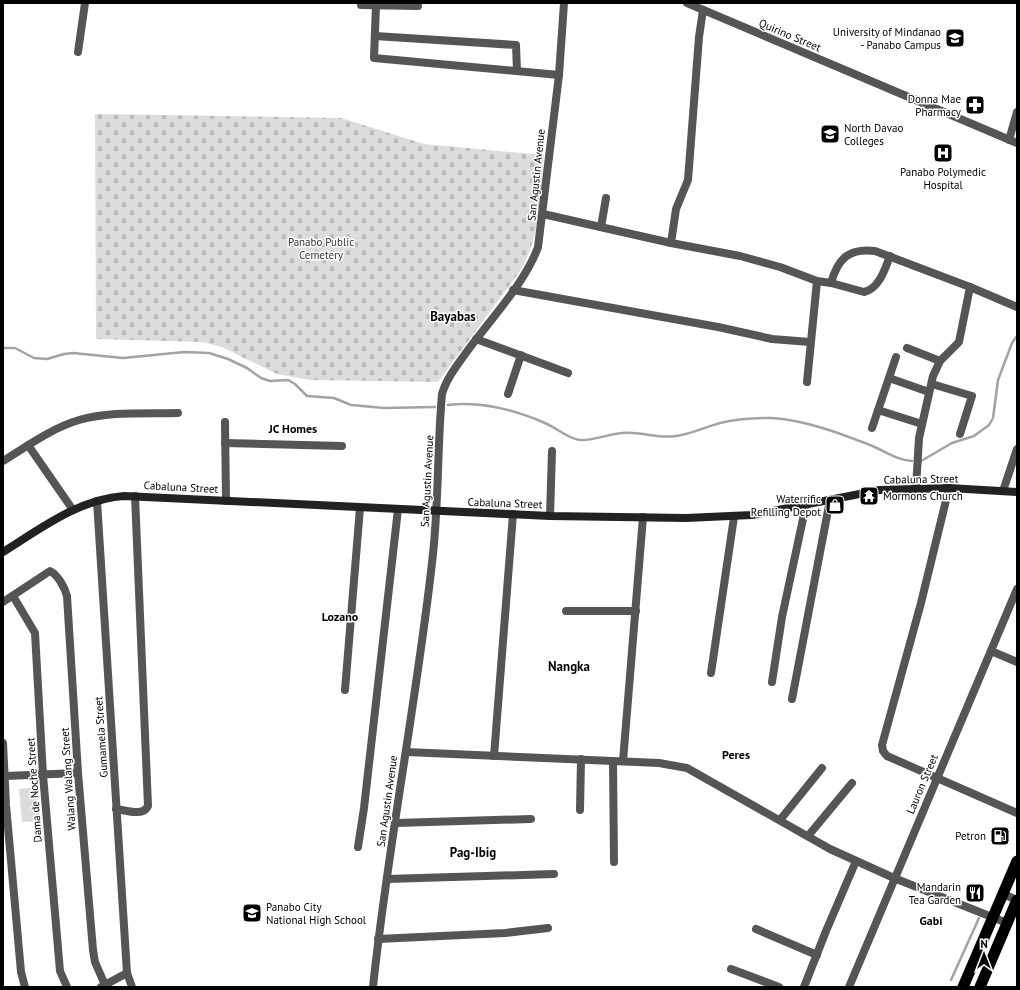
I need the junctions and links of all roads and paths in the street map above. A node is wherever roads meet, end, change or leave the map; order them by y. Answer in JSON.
{"nodes":[{"id":1,"x":85,"y":3,"type":"edge"},
{"id":2,"x":564,"y":3,"type":"edge"},
{"id":3,"x":688,"y":3,"type":"edge"},
{"id":4,"x":361,"y":5,"type":"dead end"},
{"id":5,"x":376,"y":5,"type":"junction"},
{"id":6,"x":418,"y":6,"type":"dead end"},
{"id":7,"x":703,"y":10,"type":"junction"},
{"id":8,"x":375,"y":36,"type":"junction"},
{"id":9,"x":78,"y":52,"type":"dead end"},
{"id":10,"x":517,"y":71,"type":"junction"},
{"id":11,"x":559,"y":75,"type":"junction"},
{"id":12,"x":1017,"y":112,"type":"edge"},
{"id":13,"x":1013,"y":141,"type":"edge"},
{"id":14,"x":606,"y":198,"type":"dead end"},
{"id":15,"x":543,"y":214,"type":"junction"},
{"id":16,"x":601,"y":227,"type":"junction"},
{"id":17,"x":671,"y":243,"type":"junction"},
{"id":18,"x":890,"y":256,"type":"junction"},
{"id":19,"x":817,"y":281,"type":"junction"},
{"id":20,"x":831,"y":283,"type":"junction"},
{"id":21,"x":970,"y":287,"type":"junction"},
{"id":22,"x":513,"y":290,"type":"junction"},
{"id":23,"x":1017,"y":307,"type":"edge"},
{"id":24,"x":476,"y":339,"type":"junction"},
{"id":25,"x":810,"y":342,"type":"junction"},
{"id":26,"x":907,"y":348,"type":"dead end"},
{"id":27,"x":521,"y":355,"type":"junction"},
{"id":28,"x":896,"y":357,"type":"dead end"},
{"id":29,"x":940,"y":361,"type":"junction"},
{"id":30,"x":568,"y":373,"type":"dead end"},
{"id":31,"x":889,"y":378,"type":"junction"},
{"id":32,"x":807,"y":382,"type":"dead end"},
{"id":33,"x":932,"y":384,"type":"junction"},
{"id":34,"x":930,"y":392,"type":"junction"},
{"id":35,"x":508,"y":394,"type":"dead end"},
{"id":36,"x":878,"y":410,"type":"junction"},
{"id":37,"x":178,"y":413,"type":"dead end"},
{"id":38,"x":225,"y":422,"type":"dead end"},
{"id":39,"x":922,"y":424,"type":"junction"},
{"id":40,"x":872,"y":428,"type":"dead end"},
{"id":41,"x":960,"y":434,"type":"dead end"},
{"id":42,"x":225,"y":443,"type":"junction"},
{"id":43,"x":28,"y":445,"type":"junction"},
{"id":44,"x":342,"y":446,"type":"dead end"},
{"id":45,"x":1017,"y":449,"type":"edge"},
{"id":46,"x":552,"y":451,"type":"dead end"},
{"id":47,"x":3,"y":461,"type":"edge"},
{"id":48,"x":916,"y":488,"type":"junction"},
{"id":49,"x":949,"y":488,"type":"junction"},
{"id":50,"x":1003,"y":490,"type":"junction"},
{"id":51,"x":1017,"y":492,"type":"edge"},
{"id":52,"x":135,"y":496,"type":"junction"},
{"id":53,"x":830,"y":500,"type":"junction"},
{"id":54,"x":96,"y":501,"type":"junction"},
{"id":55,"x":226,"y":501,"type":"junction"},
{"id":56,"x":806,"y":505,"type":"junction"},
{"id":57,"x":360,"y":508,"type":"junction"},
{"id":58,"x":398,"y":509,"type":"junction"},
{"id":59,"x":73,"y":510,"type":"junction"},
{"id":60,"x":437,"y":511,"type":"junction"},
{"id":61,"x":513,"y":514,"type":"junction"},
{"id":62,"x":550,"y":516,"type":"junction"},
{"id":63,"x":643,"y":517,"type":"junction"},
{"id":64,"x":734,"y":517,"type":"junction"},
{"id":65,"x":3,"y":552,"type":"edge"},
{"id":66,"x":1017,"y":590,"type":"edge"},
{"id":67,"x":13,"y":596,"type":"junction"},
{"id":68,"x":3,"y":602,"type":"edge"},
{"id":69,"x":566,"y":611,"type":"dead end"},
{"id":70,"x":636,"y":611,"type":"junction"},
{"id":71,"x":991,"y":651,"type":"junction"},
{"id":72,"x":1017,"y":662,"type":"edge"},
{"id":73,"x":711,"y":673,"type":"dead end"},
{"id":74,"x":772,"y":682,"type":"dead end"},
{"id":75,"x":345,"y":690,"type":"dead end"},
{"id":76,"x":792,"y":699,"type":"dead end"},
{"id":77,"x":3,"y":743,"type":"edge"},
{"id":78,"x":406,"y":752,"type":"junction"},
{"id":79,"x":494,"y":756,"type":"junction"},
{"id":80,"x":581,"y":759,"type":"junction"},
{"id":81,"x":613,"y":761,"type":"junction"},
{"id":82,"x":622,"y":761,"type":"junction"},
{"id":83,"x":822,"y":768,"type":"dead end"},
{"id":84,"x":78,"y":773,"type":"junction"},
{"id":85,"x":43,"y":775,"type":"junction"},
{"id":86,"x":5,"y":776,"type":"junction"},
{"id":87,"x":937,"y":778,"type":"junction"},
{"id":88,"x":852,"y":783,"type":"dead end"},
{"id":89,"x":5,"y":805,"type":"edge"},
{"id":90,"x":116,"y":809,"type":"junction"},
{"id":91,"x":580,"y":810,"type":"dead end"},
{"id":92,"x":1017,"y":813,"type":"edge"},
{"id":93,"x":531,"y":819,"type":"dead end"},
{"id":94,"x":780,"y":820,"type":"junction"},
{"id":95,"x":396,"y":823,"type":"junction"},
{"id":96,"x":808,"y":836,"type":"junction"},
{"id":97,"x":358,"y":847,"type":"dead end"},
{"id":98,"x":1017,"y":860,"type":"edge"},
{"id":99,"x":856,"y":861,"type":"junction"},
{"id":100,"x":614,"y":862,"type":"dead end"},
{"id":101,"x":554,"y":874,"type":"dead end"},
{"id":102,"x":894,"y":878,"type":"junction"},
{"id":103,"x":387,"y":879,"type":"junction"},
{"id":104,"x":1003,"y":894,"type":"junction"},
{"id":105,"x":1017,"y":900,"type":"edge"},
{"id":106,"x":993,"y":917,"type":"junction"},
{"id":107,"x":1007,"y":923,"type":"junction"},
{"id":108,"x":548,"y":928,"type":"dead end"},
{"id":109,"x":756,"y":929,"type":"dead end"},
{"id":110,"x":378,"y":939,"type":"junction"},
{"id":111,"x":818,"y":955,"type":"junction"},
{"id":112,"x":731,"y":969,"type":"dead end"},
{"id":113,"x":127,"y":973,"type":"junction"},
{"id":114,"x":103,"y":986,"type":"edge"},
{"id":115,"x":25,"y":987,"type":"edge"},
{"id":116,"x":67,"y":987,"type":"edge"},
{"id":117,"x":132,"y":987,"type":"edge"},
{"id":118,"x":373,"y":987,"type":"edge"},
{"id":119,"x":779,"y":987,"type":"edge"},
{"id":120,"x":804,"y":987,"type":"edge"},
{"id":121,"x":849,"y":987,"type":"edge"},
{"id":122,"x":963,"y":987,"type":"edge"},
{"id":123,"x":980,"y":987,"type":"edge"}],
"edges":[{"from":1,"to":9,"type":"street"},
{"from":2,"to":11,"type":"street","name":"San Agustin Avenue"},
{"from":3,"to":7,"type":"street","name":"Quirino Street"},
{"from":4,"to":5,"type":"street"},
{"from":5,"to":6,"type":"street"},
{"from":5,"to":8,"type":"street"},
{"from":7,"to":13,"type":"street","name":"Quirino Street"},
{"from":7,"to":17,"type":"street"},
{"from":8,"to":10,"type":"street"},
{"from":8,"to":10,"type":"street"},
{"from":10,"to":11,"type":"street"},
{"from":11,"to":15,"type":"street","name":"San Agustin Avenue"},
{"from":12,"to":13,"type":"street"},
{"from":14,"to":16,"type":"street"},
{"from":15,"to":16,"type":"street"},
{"from":15,"to":22,"type":"street","name":"San Agustin Avenue"},
{"from":16,"to":17,"type":"street"},
{"from":17,"to":19,"type":"street"},
{"from":18,"to":20,"type":"street"},
{"from":18,"to":20,"type":"street"},
{"from":18,"to":21,"type":"street"},
{"from":19,"to":20,"type":"street"},
{"from":19,"to":25,"type":"street"},
{"from":21,"to":23,"type":"street"},
{"from":21,"to":29,"type":"street"},
{"from":22,"to":24,"type":"street","name":"San Agustin Avenue"},
{"from":22,"to":25,"type":"street"},
{"from":24,"to":27,"type":"street"},
{"from":24,"to":60,"type":"street","name":"San Agustin Avenue"},
{"from":25,"to":32,"type":"street"},
{"from":26,"to":29,"type":"street"},
{"from":27,"to":30,"type":"street"},
{"from":27,"to":35,"type":"street"},
{"from":28,"to":31,"type":"street"},
{"from":29,"to":33,"type":"street"},
{"from":31,"to":34,"type":"street"},
{"from":31,"to":36,"type":"street"},
{"from":33,"to":34,"type":"street"},
{"from":33,"to":41,"type":"street"},
{"from":34,"to":39,"type":"street"},
{"from":36,"to":39,"type":"street"},
{"from":36,"to":40,"type":"street"},
{"from":37,"to":43,"type":"street"},
{"from":38,"to":42,"type":"street"},
{"from":39,"to":48,"type":"street"},
{"from":42,"to":44,"type":"street"},
{"from":42,"to":55,"type":"street"},
{"from":43,"to":47,"type":"street"},
{"from":43,"to":59,"type":"street"},
{"from":45,"to":50,"type":"street"},
{"from":46,"to":62,"type":"street"},
{"from":48,"to":49,"type":"main road","name":"Cabaluna Street"},
{"from":48,"to":53,"type":"main road","name":"Cabaluna Street"},
{"from":49,"to":50,"type":"main road","name":"Cabaluna Street"},
{"from":49,"to":87,"type":"street"},
{"from":50,"to":51,"type":"main road","name":"Cabaluna Street"},
{"from":52,"to":54,"type":"main road","name":"Cabaluna Street"},
{"from":52,"to":55,"type":"main road","name":"Cabaluna Street"},
{"from":52,"to":90,"type":"street"},
{"from":53,"to":56,"type":"main road","name":"Cabaluna Street"},
{"from":53,"to":76,"type":"street"},
{"from":54,"to":59,"type":"main road","name":"Cabaluna Street"},
{"from":54,"to":90,"type":"street","name":"Gumamela Street"},
{"from":55,"to":57,"type":"main road","name":"Cabaluna Street"},
{"from":56,"to":64,"type":"main road","name":"Cabaluna Street"},
{"from":56,"to":74,"type":"street"},
{"from":57,"to":58,"type":"main road","name":"Cabaluna Street"},
{"from":57,"to":75,"type":"street"},
{"from":58,"to":60,"type":"main road","name":"Cabaluna Street"},
{"from":58,"to":97,"type":"street"},
{"from":59,"to":65,"type":"main road","name":"Cabaluna Street"},
{"from":60,"to":61,"type":"main road","name":"Cabaluna Street"},
{"from":60,"to":78,"type":"street","name":"San Agustin Avenue"},
{"from":61,"to":62,"type":"main road","name":"Cabaluna Street"},
{"from":61,"to":79,"type":"street"},
{"from":62,"to":63,"type":"main road","name":"Cabaluna Street"},
{"from":63,"to":64,"type":"main road","name":"Cabaluna Street"},
{"from":63,"to":70,"type":"street"},
{"from":64,"to":73,"type":"street"},
{"from":66,"to":71,"type":"street","name":"Lauron Street"},
{"from":67,"to":68,"type":"street"},
{"from":67,"to":84,"type":"street","name":"Walang Walang Street"},
{"from":67,"to":85,"type":"street","name":"Dama de Noche Street"},
{"from":69,"to":70,"type":"street"},
{"from":70,"to":82,"type":"street"},
{"from":71,"to":72,"type":"street"},
{"from":71,"to":87,"type":"street","name":"Lauron Street"},
{"from":77,"to":86,"type":"street"},
{"from":78,"to":79,"type":"street"},
{"from":78,"to":95,"type":"street","name":"San Agustin Avenue"},
{"from":79,"to":80,"type":"street"},
{"from":80,"to":81,"type":"street"},
{"from":80,"to":91,"type":"street"},
{"from":81,"to":82,"type":"street"},
{"from":81,"to":100,"type":"street"},
{"from":82,"to":94,"type":"street"},
{"from":83,"to":94,"type":"street"},
{"from":84,"to":85,"type":"street"},
{"from":84,"to":114,"type":"street","name":"Walang Walang Street"},
{"from":85,"to":86,"type":"street"},
{"from":85,"to":116,"type":"street","name":"Dama de Noche Street"},
{"from":86,"to":89,"type":"street"},
{"from":87,"to":92,"type":"street"},
{"from":87,"to":102,"type":"street","name":"Lauron Street"},
{"from":88,"to":96,"type":"street"},
{"from":89,"to":115,"type":"street"},
{"from":90,"to":113,"type":"street","name":"Gumamela Street"},
{"from":93,"to":95,"type":"street"},
{"from":94,"to":96,"type":"street"},
{"from":95,"to":103,"type":"street","name":"San Agustin Avenue"},
{"from":96,"to":99,"type":"street"},
{"from":98,"to":104,"type":"highway"},
{"from":99,"to":102,"type":"street"},
{"from":99,"to":111,"type":"street"},
{"from":101,"to":103,"type":"street"},
{"from":102,"to":106,"type":"street"},
{"from":102,"to":121,"type":"street","name":"Lauron Street"},
{"from":103,"to":110,"type":"street","name":"San Agustin Avenue"},
{"from":104,"to":105,"type":"street"},
{"from":104,"to":106,"type":"highway"},
{"from":105,"to":107,"type":"highway"},
{"from":106,"to":107,"type":"street"},
{"from":106,"to":122,"type":"highway"},
{"from":107,"to":123,"type":"highway"},
{"from":108,"to":110,"type":"street"},
{"from":109,"to":111,"type":"street"},
{"from":110,"to":118,"type":"street","name":"San Agustin Avenue"},
{"from":111,"to":120,"type":"street"},
{"from":112,"to":119,"type":"street"},
{"from":113,"to":114,"type":"street"},
{"from":113,"to":117,"type":"street","name":"Gumamela Street"}]}
